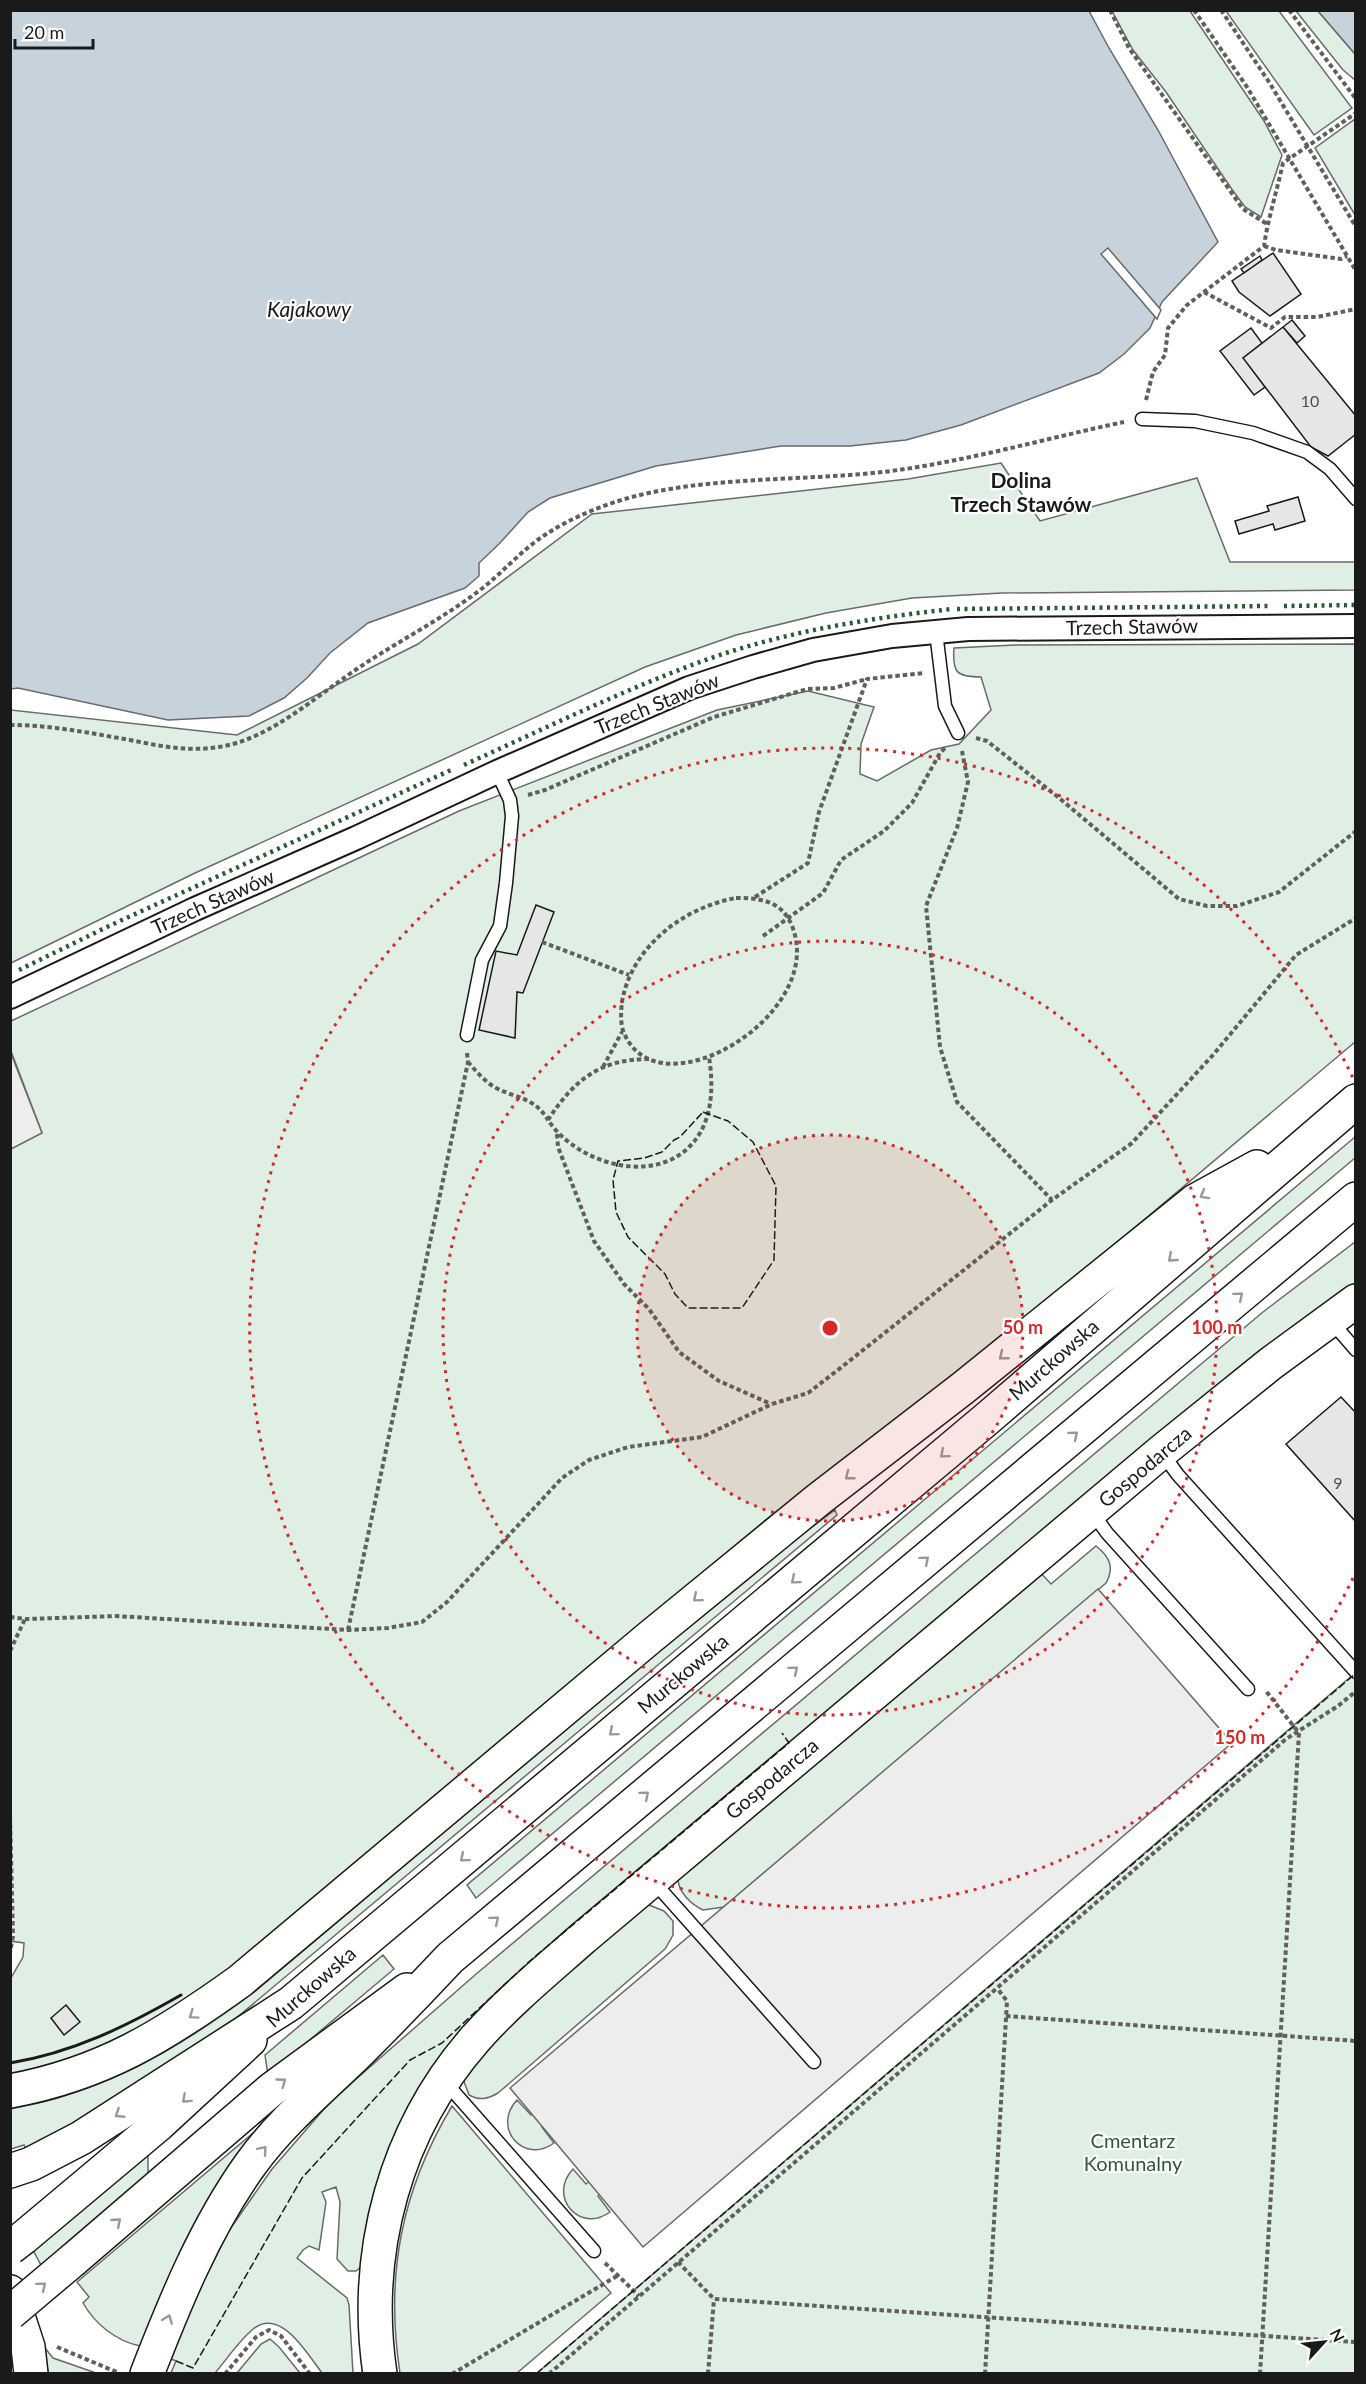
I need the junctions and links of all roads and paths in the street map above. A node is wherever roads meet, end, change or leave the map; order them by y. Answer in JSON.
{"nodes":[{"id":1,"x":1110,"y":10,"type":"edge"},
{"id":2,"x":1194,"y":10,"type":"edge"},
{"id":3,"x":1221,"y":10,"type":"edge"},
{"id":4,"x":1289,"y":10,"type":"edge"},
{"id":5,"x":1356,"y":99,"type":"edge"},
{"id":6,"x":1356,"y":113,"type":"edge"},
{"id":7,"x":1308,"y":147,"type":"junction"},
{"id":8,"x":1288,"y":157,"type":"junction"},
{"id":9,"x":1267,"y":224,"type":"junction"},
{"id":10,"x":1356,"y":227,"type":"edge"},
{"id":11,"x":1264,"y":246,"type":"junction"},
{"id":12,"x":1347,"y":256,"type":"junction"},
{"id":13,"x":1356,"y":271,"type":"edge"},
{"id":14,"x":1204,"y":292,"type":"junction"},
{"id":15,"x":1356,"y":309,"type":"edge"},
{"id":16,"x":1142,"y":418,"type":"junction"},
{"id":17,"x":1356,"y":499,"type":"edge"},
{"id":18,"x":1356,"y":626,"type":"edge"},
{"id":19,"x":936,"y":632,"type":"junction"},
{"id":20,"x":940,"y":670,"type":"junction"},
{"id":21,"x":867,"y":679,"type":"junction"},
{"id":22,"x":10,"y":725,"type":"edge"},
{"id":23,"x":958,"y":733,"type":"junction"},
{"id":24,"x":497,"y":772,"type":"junction"},
{"id":25,"x":510,"y":800,"type":"junction"},
{"id":26,"x":1356,"y":831,"type":"edge"},
{"id":27,"x":754,"y":898,"type":"junction"},
{"id":28,"x":789,"y":917,"type":"junction"},
{"id":29,"x":1356,"y":918,"type":"edge"},
{"id":30,"x":763,"y":936,"type":"dead end"},
{"id":31,"x":542,"y":942,"type":"dead end"},
{"id":32,"x":629,"y":975,"type":"junction"},
{"id":33,"x":10,"y":997,"type":"edge"},
{"id":34,"x":623,"y":1032,"type":"junction"},
{"id":35,"x":467,"y":1035,"type":"joint"},
{"id":36,"x":710,"y":1057,"type":"junction"},
{"id":37,"x":650,"y":1059,"type":"junction"},
{"id":38,"x":468,"y":1062,"type":"junction"},
{"id":39,"x":603,"y":1067,"type":"junction"},
{"id":40,"x":1356,"y":1101,"type":"edge"},
{"id":41,"x":548,"y":1120,"type":"junction"},
{"id":42,"x":557,"y":1134,"type":"junction"},
{"id":43,"x":1311,"y":1137,"type":"junction"},
{"id":44,"x":1356,"y":1198,"type":"edge"},
{"id":45,"x":1052,"y":1200,"type":"junction"},
{"id":46,"x":1356,"y":1301,"type":"edge"},
{"id":47,"x":1329,"y":1319,"type":"junction"},
{"id":48,"x":1356,"y":1350,"type":"edge"},
{"id":49,"x":772,"y":1404,"type":"junction"},
{"id":50,"x":1161,"y":1452,"type":"junction"},
{"id":51,"x":1091,"y":1511,"type":"junction"},
{"id":52,"x":10,"y":1617,"type":"edge"},
{"id":53,"x":26,"y":1619,"type":"junction"},
{"id":54,"x":348,"y":1630,"type":"junction"},
{"id":55,"x":10,"y":1651,"type":"edge"},
{"id":56,"x":1356,"y":1672,"type":"edge"},
{"id":57,"x":1248,"y":1689,"type":"joint"},
{"id":58,"x":1356,"y":1691,"type":"edge"},
{"id":59,"x":1299,"y":1733,"type":"junction"},
{"id":60,"x":10,"y":1816,"type":"edge"},
{"id":61,"x":652,"y":1880,"type":"junction"},
{"id":62,"x":10,"y":1953,"type":"edge"},
{"id":63,"x":450,"y":1958,"type":"junction"},
{"id":64,"x":997,"y":1988,"type":"junction"},
{"id":65,"x":291,"y":2002,"type":"junction"},
{"id":66,"x":1006,"y":2016,"type":"junction"},
{"id":67,"x":1281,"y":2035,"type":"junction"},
{"id":68,"x":1356,"y":2040,"type":"edge"},
{"id":69,"x":814,"y":2062,"type":"dead end"},
{"id":70,"x":443,"y":2080,"type":"junction"},
{"id":71,"x":10,"y":2091,"type":"edge"},
{"id":72,"x":10,"y":2171,"type":"edge"},
{"id":73,"x":17,"y":2243,"type":"edge"},
{"id":74,"x":594,"y":2251,"type":"joint"},
{"id":75,"x":678,"y":2262,"type":"junction"},
{"id":76,"x":616,"y":2276,"type":"junction"},
{"id":77,"x":10,"y":2292,"type":"edge"},
{"id":78,"x":639,"y":2295,"type":"junction"},
{"id":79,"x":714,"y":2300,"type":"junction"},
{"id":80,"x":10,"y":2313,"type":"edge"},
{"id":81,"x":988,"y":2319,"type":"junction"},
{"id":82,"x":1262,"y":2336,"type":"junction"},
{"id":83,"x":53,"y":2342,"type":"dead end"},
{"id":84,"x":1356,"y":2342,"type":"edge"},
{"id":85,"x":31,"y":2373,"type":"edge"},
{"id":86,"x":121,"y":2373,"type":"edge"},
{"id":87,"x":147,"y":2373,"type":"edge"},
{"id":88,"x":225,"y":2373,"type":"edge"},
{"id":89,"x":310,"y":2373,"type":"edge"},
{"id":90,"x":380,"y":2373,"type":"edge"},
{"id":91,"x":452,"y":2373,"type":"edge"},
{"id":92,"x":549,"y":2373,"type":"edge"},
{"id":93,"x":708,"y":2373,"type":"edge"},
{"id":94,"x":985,"y":2373,"type":"edge"},
{"id":95,"x":1260,"y":2373,"type":"edge"}],
"edges":[{"from":1,"to":9,"type":"path"},
{"from":2,"to":8,"type":"path"},
{"from":3,"to":7,"type":"path"},
{"from":4,"to":5,"type":"path"},
{"from":6,"to":7,"type":"path"},
{"from":7,"to":8,"type":"path"},
{"from":7,"to":10,"type":"path"},
{"from":8,"to":9,"type":"path"},
{"from":8,"to":12,"type":"path"},
{"from":9,"to":11,"type":"path"},
{"from":11,"to":12,"type":"path"},
{"from":11,"to":14,"type":"path"},
{"from":12,"to":13,"type":"path"},
{"from":14,"to":15,"type":"path"},
{"from":14,"to":16,"type":"path"},
{"from":16,"to":17,"type":"lane"},
{"from":16,"to":22,"type":"path"},
{"from":18,"to":19,"type":"street","name":"Trzech Stawów"},
{"from":19,"to":20,"type":"lane"},
{"from":19,"to":24,"type":"street","name":"Trzech Stawów"},
{"from":20,"to":21,"type":"path"},
{"from":20,"to":23,"type":"lane"},
{"from":21,"to":25,"type":"path"},
{"from":21,"to":27,"type":"path"},
{"from":23,"to":26,"type":"path"},
{"from":23,"to":28,"type":"path"},
{"from":23,"to":45,"type":"path"},
{"from":24,"to":25,"type":"lane"},
{"from":24,"to":33,"type":"street","name":"Trzech Stawów"},
{"from":25,"to":35,"type":"lane"},
{"from":27,"to":28,"type":"path"},
{"from":27,"to":32,"type":"path"},
{"from":28,"to":30,"type":"path"},
{"from":28,"to":36,"type":"path"},
{"from":29,"to":45,"type":"path"},
{"from":31,"to":32,"type":"path"},
{"from":32,"to":34,"type":"path"},
{"from":34,"to":37,"type":"path"},
{"from":34,"to":39,"type":"path"},
{"from":35,"to":38,"type":"path"},
{"from":36,"to":37,"type":"path"},
{"from":36,"to":42,"type":"path"},
{"from":37,"to":39,"type":"path"},
{"from":38,"to":41,"type":"path"},
{"from":38,"to":54,"type":"path"},
{"from":39,"to":41,"type":"path"},
{"from":40,"to":43,"type":"main road","name":"Murckowska"},
{"from":41,"to":42,"type":"path"},
{"from":42,"to":49,"type":"path"},
{"from":43,"to":65,"type":"main road","name":"Murckowska","one_way":true},
{"from":43,"to":71,"type":"main road","one_way":true},
{"from":63,"to":44,"type":"main road","one_way":true},
{"from":45,"to":49,"type":"path"},
{"from":46,"to":47,"type":"main road","name":"Gospodarcza"},
{"from":47,"to":48,"type":"lane"},
{"from":47,"to":50,"type":"main road","name":"Gospodarcza"},
{"from":49,"to":54,"type":"path"},
{"from":50,"to":51,"type":"main road","name":"Gospodarcza"},
{"from":50,"to":56,"type":"lane"},
{"from":51,"to":57,"type":"lane"},
{"from":51,"to":61,"type":"main road","name":"Gospodarcza"},
{"from":52,"to":53,"type":"path"},
{"from":53,"to":54,"type":"path"},
{"from":53,"to":55,"type":"path"},
{"from":57,"to":59,"type":"path"},
{"from":58,"to":59,"type":"path"},
{"from":59,"to":64,"type":"path"},
{"from":59,"to":67,"type":"path"},
{"from":60,"to":62,"type":"path"},
{"from":61,"to":69,"type":"lane"},
{"from":61,"to":70,"type":"main road","name":"Gospodarcza"},
{"from":80,"to":63,"type":"main road","one_way":true,"bridge":true},
{"from":87,"to":63,"type":"main road","one_way":true},
{"from":64,"to":66,"type":"path"},
{"from":64,"to":75,"type":"path"},
{"from":65,"to":72,"type":"main road","one_way":true},
{"from":65,"to":73,"type":"main road","name":"Murckowska","one_way":true},
{"from":66,"to":67,"type":"path"},
{"from":66,"to":81,"type":"path"},
{"from":67,"to":68,"type":"path"},
{"from":67,"to":82,"type":"path"},
{"from":70,"to":74,"type":"lane"},
{"from":70,"to":90,"type":"main road","name":"Gospodarcza"},
{"from":74,"to":76,"type":"path"},
{"from":75,"to":78,"type":"path"},
{"from":75,"to":79,"type":"path"},
{"from":76,"to":78,"type":"path"},
{"from":76,"to":91,"type":"path"},
{"from":77,"to":85,"type":"main road"},
{"from":78,"to":92,"type":"path"},
{"from":79,"to":81,"type":"path"},
{"from":79,"to":93,"type":"path"},
{"from":81,"to":82,"type":"path"},
{"from":81,"to":94,"type":"path"},
{"from":82,"to":84,"type":"path"},
{"from":82,"to":95,"type":"path"},
{"from":83,"to":86,"type":"path"},
{"from":88,"to":89,"type":"path"}]}
